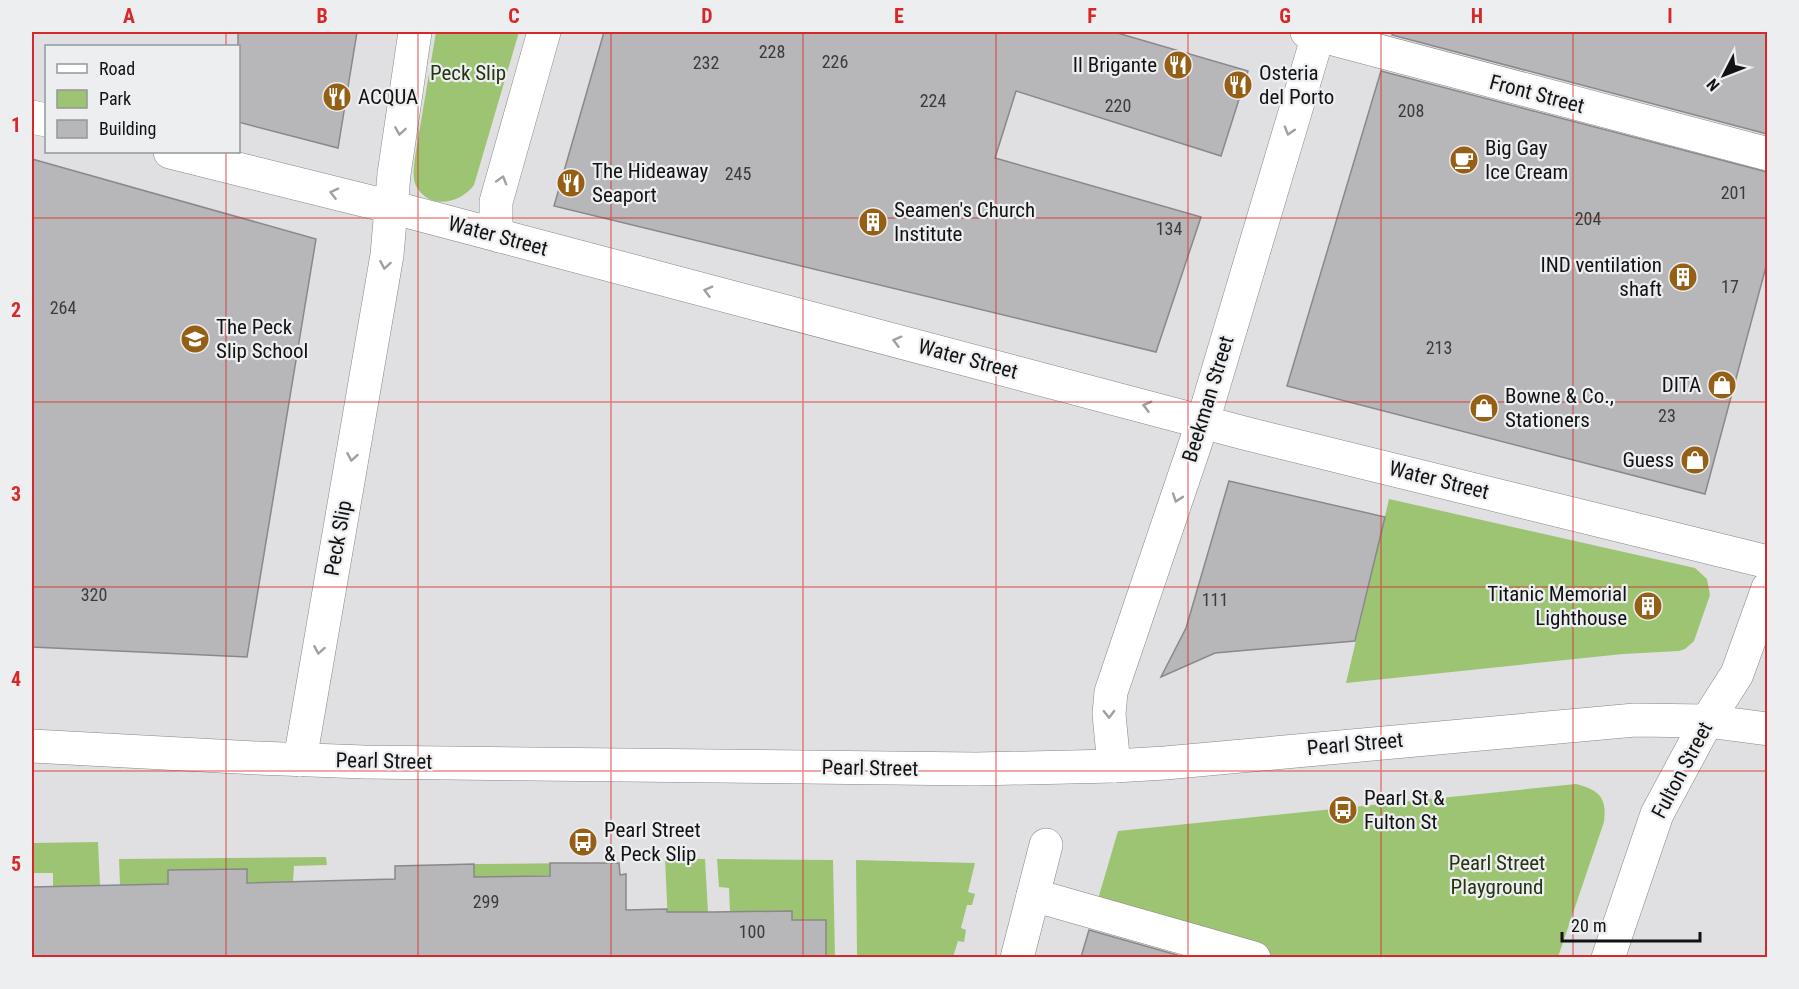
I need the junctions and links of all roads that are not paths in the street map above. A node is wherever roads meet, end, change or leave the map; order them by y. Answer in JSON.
{"nodes":[{"id":1,"x":415,"y":32,"type":"edge"},
{"id":2,"x":544,"y":32,"type":"edge"},
{"id":3,"x":1314,"y":32,"type":"edge"},
{"id":4,"x":174,"y":153,"type":"edge"},
{"id":5,"x":1767,"y":154,"type":"edge"},
{"id":6,"x":391,"y":207,"type":"junction"},
{"id":7,"x":500,"y":236,"type":"junction"},
{"id":8,"x":1203,"y":421,"type":"junction"},
{"id":9,"x":1767,"y":561,"type":"edge"},
{"id":10,"x":1767,"y":588,"type":"edge"},
{"id":11,"x":1707,"y":721,"type":"junction"},
{"id":12,"x":1767,"y":729,"type":"edge"},
{"id":13,"x":32,"y":746,"type":"edge"},
{"id":14,"x":300,"y":760,"type":"junction"},
{"id":15,"x":1114,"y":766,"type":"junction"},
{"id":16,"x":1047,"y":845,"type":"dead end"},
{"id":17,"x":1033,"y":895,"type":"junction"},
{"id":18,"x":1017,"y":957,"type":"edge"},
{"id":19,"x":1254,"y":957,"type":"edge"},
{"id":20,"x":1608,"y":957,"type":"edge"}],
"edges":[{"from":1,"to":6,"type":"street","name":"Peck Slip","one_way":true},
{"from":7,"to":2,"type":"street","one_way":true},
{"from":3,"to":5,"type":"street","name":"Front Street"},
{"from":3,"to":8,"type":"street","name":"Beekman Street","one_way":true},
{"from":6,"to":4,"type":"street","name":"Water Street","one_way":true},
{"from":6,"to":7,"type":"street","name":"Water Street"},
{"from":6,"to":14,"type":"street","name":"Peck Slip","one_way":true},
{"from":8,"to":7,"type":"street","name":"Water Street","one_way":true},
{"from":8,"to":9,"type":"street","name":"Water Street"},
{"from":8,"to":15,"type":"street","name":"Beekman Street","one_way":true},
{"from":10,"to":11,"type":"street","name":"Fulton Street"},
{"from":11,"to":12,"type":"street"},
{"from":11,"to":15,"type":"street","name":"Pearl Street"},
{"from":11,"to":20,"type":"street","name":"Fulton Street"},
{"from":13,"to":14,"type":"street","name":"Pearl Street"},
{"from":14,"to":15,"type":"street","name":"Pearl Street"},
{"from":16,"to":17,"type":"street"},
{"from":17,"to":18,"type":"street"},
{"from":17,"to":19,"type":"street"}]}
